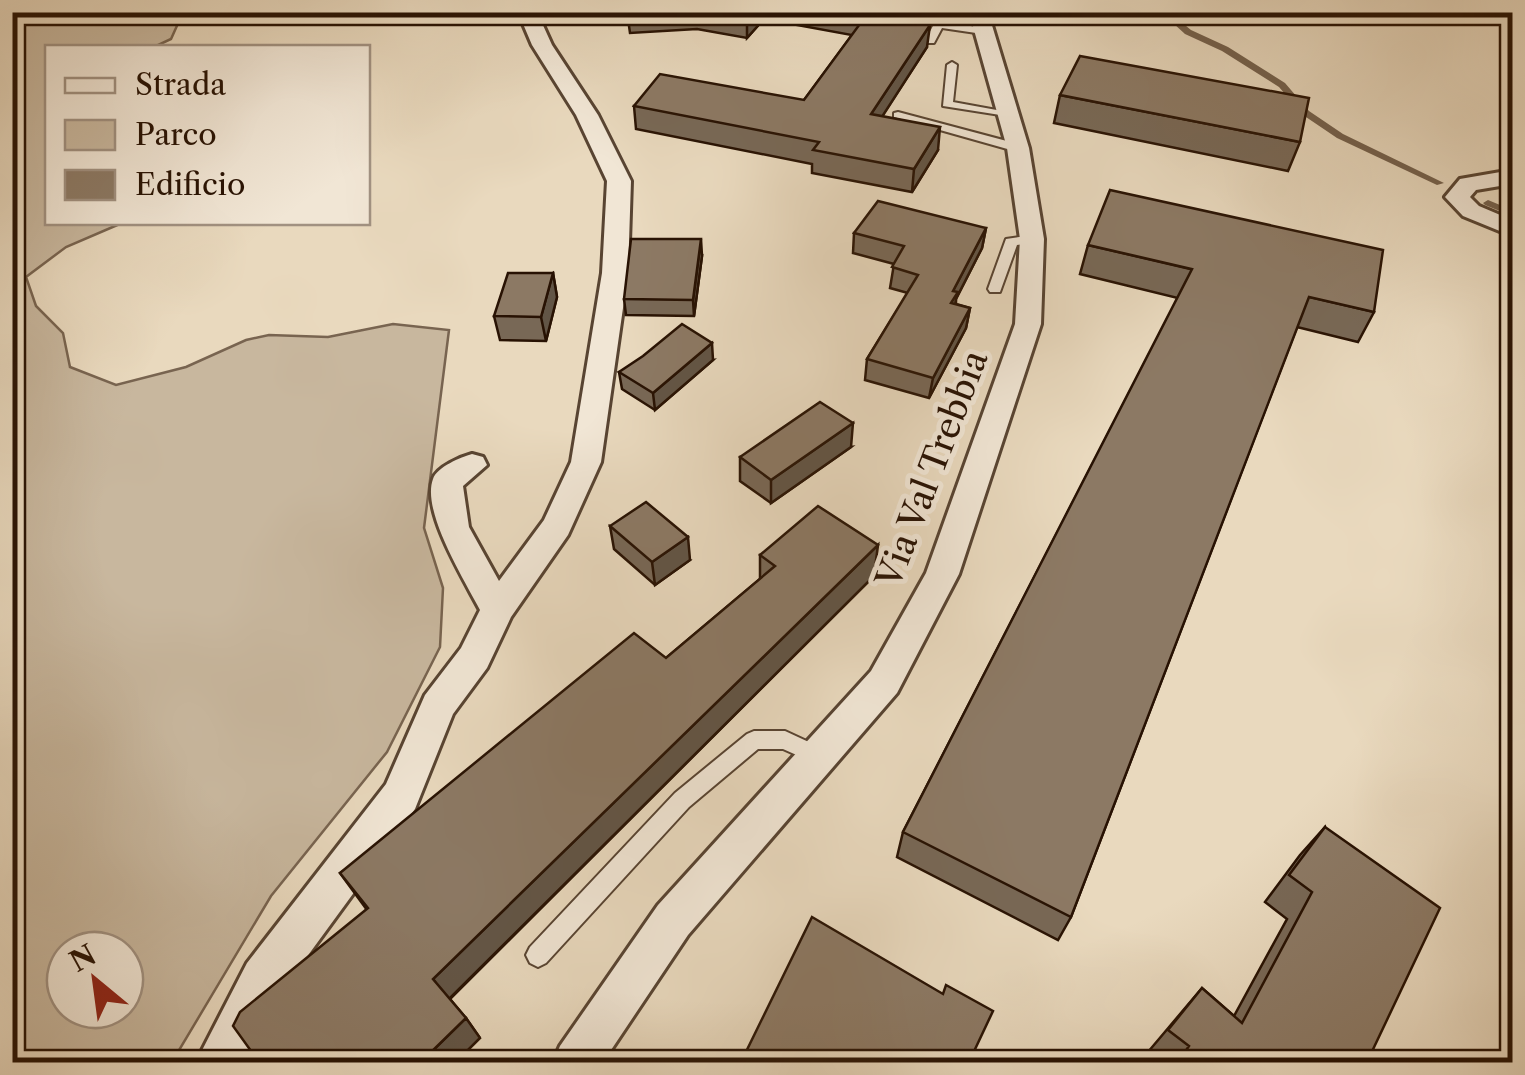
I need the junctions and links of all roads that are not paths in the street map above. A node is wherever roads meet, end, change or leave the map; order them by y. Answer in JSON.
{"nodes":[{"id":1,"x":527,"y":12,"type":"edge"},
{"id":2,"x":980,"y":22,"type":"edge"},
{"id":3,"x":930,"y":41,"type":"edge"},
{"id":4,"x":952,"y":65,"type":"dead end"},
{"id":5,"x":1009,"y":115,"type":"junction"},
{"id":6,"x":898,"y":116,"type":"edge"},
{"id":7,"x":1018,"y":148,"type":"junction"},
{"id":8,"x":1512,"y":177,"type":"edge"},
{"id":9,"x":1512,"y":229,"type":"edge"},
{"id":10,"x":1032,"y":239,"type":"junction"},
{"id":11,"x":995,"y":288,"type":"dead end"},
{"id":12,"x":472,"y":465,"type":"dead end"},
{"id":13,"x":497,"y":610,"type":"junction"},
{"id":14,"x":820,"y":757,"type":"junction"},
{"id":15,"x":538,"y":955,"type":"dead end"},
{"id":16,"x":219,"y":1062,"type":"edge"},
{"id":17,"x":576,"y":1062,"type":"edge"}],
"edges":[{"from":1,"to":13,"type":"street"},
{"from":2,"to":3,"type":"lane","name":"Via Val Trebbia"},
{"from":2,"to":5,"type":"street","name":"Via Val Trebbia"},
{"from":4,"to":5,"type":"lane"},
{"from":5,"to":7,"type":"street","name":"Via Val Trebbia"},
{"from":6,"to":7,"type":"lane"},
{"from":7,"to":10,"type":"street","name":"Via Val Trebbia"},
{"from":8,"to":9,"type":"street"},
{"from":10,"to":11,"type":"lane"},
{"from":10,"to":14,"type":"street","name":"Via Val Trebbia"},
{"from":12,"to":13,"type":"street"},
{"from":13,"to":16,"type":"street"},
{"from":14,"to":15,"type":"lane"},
{"from":14,"to":17,"type":"street","name":"Via Val Trebbia"}]}
